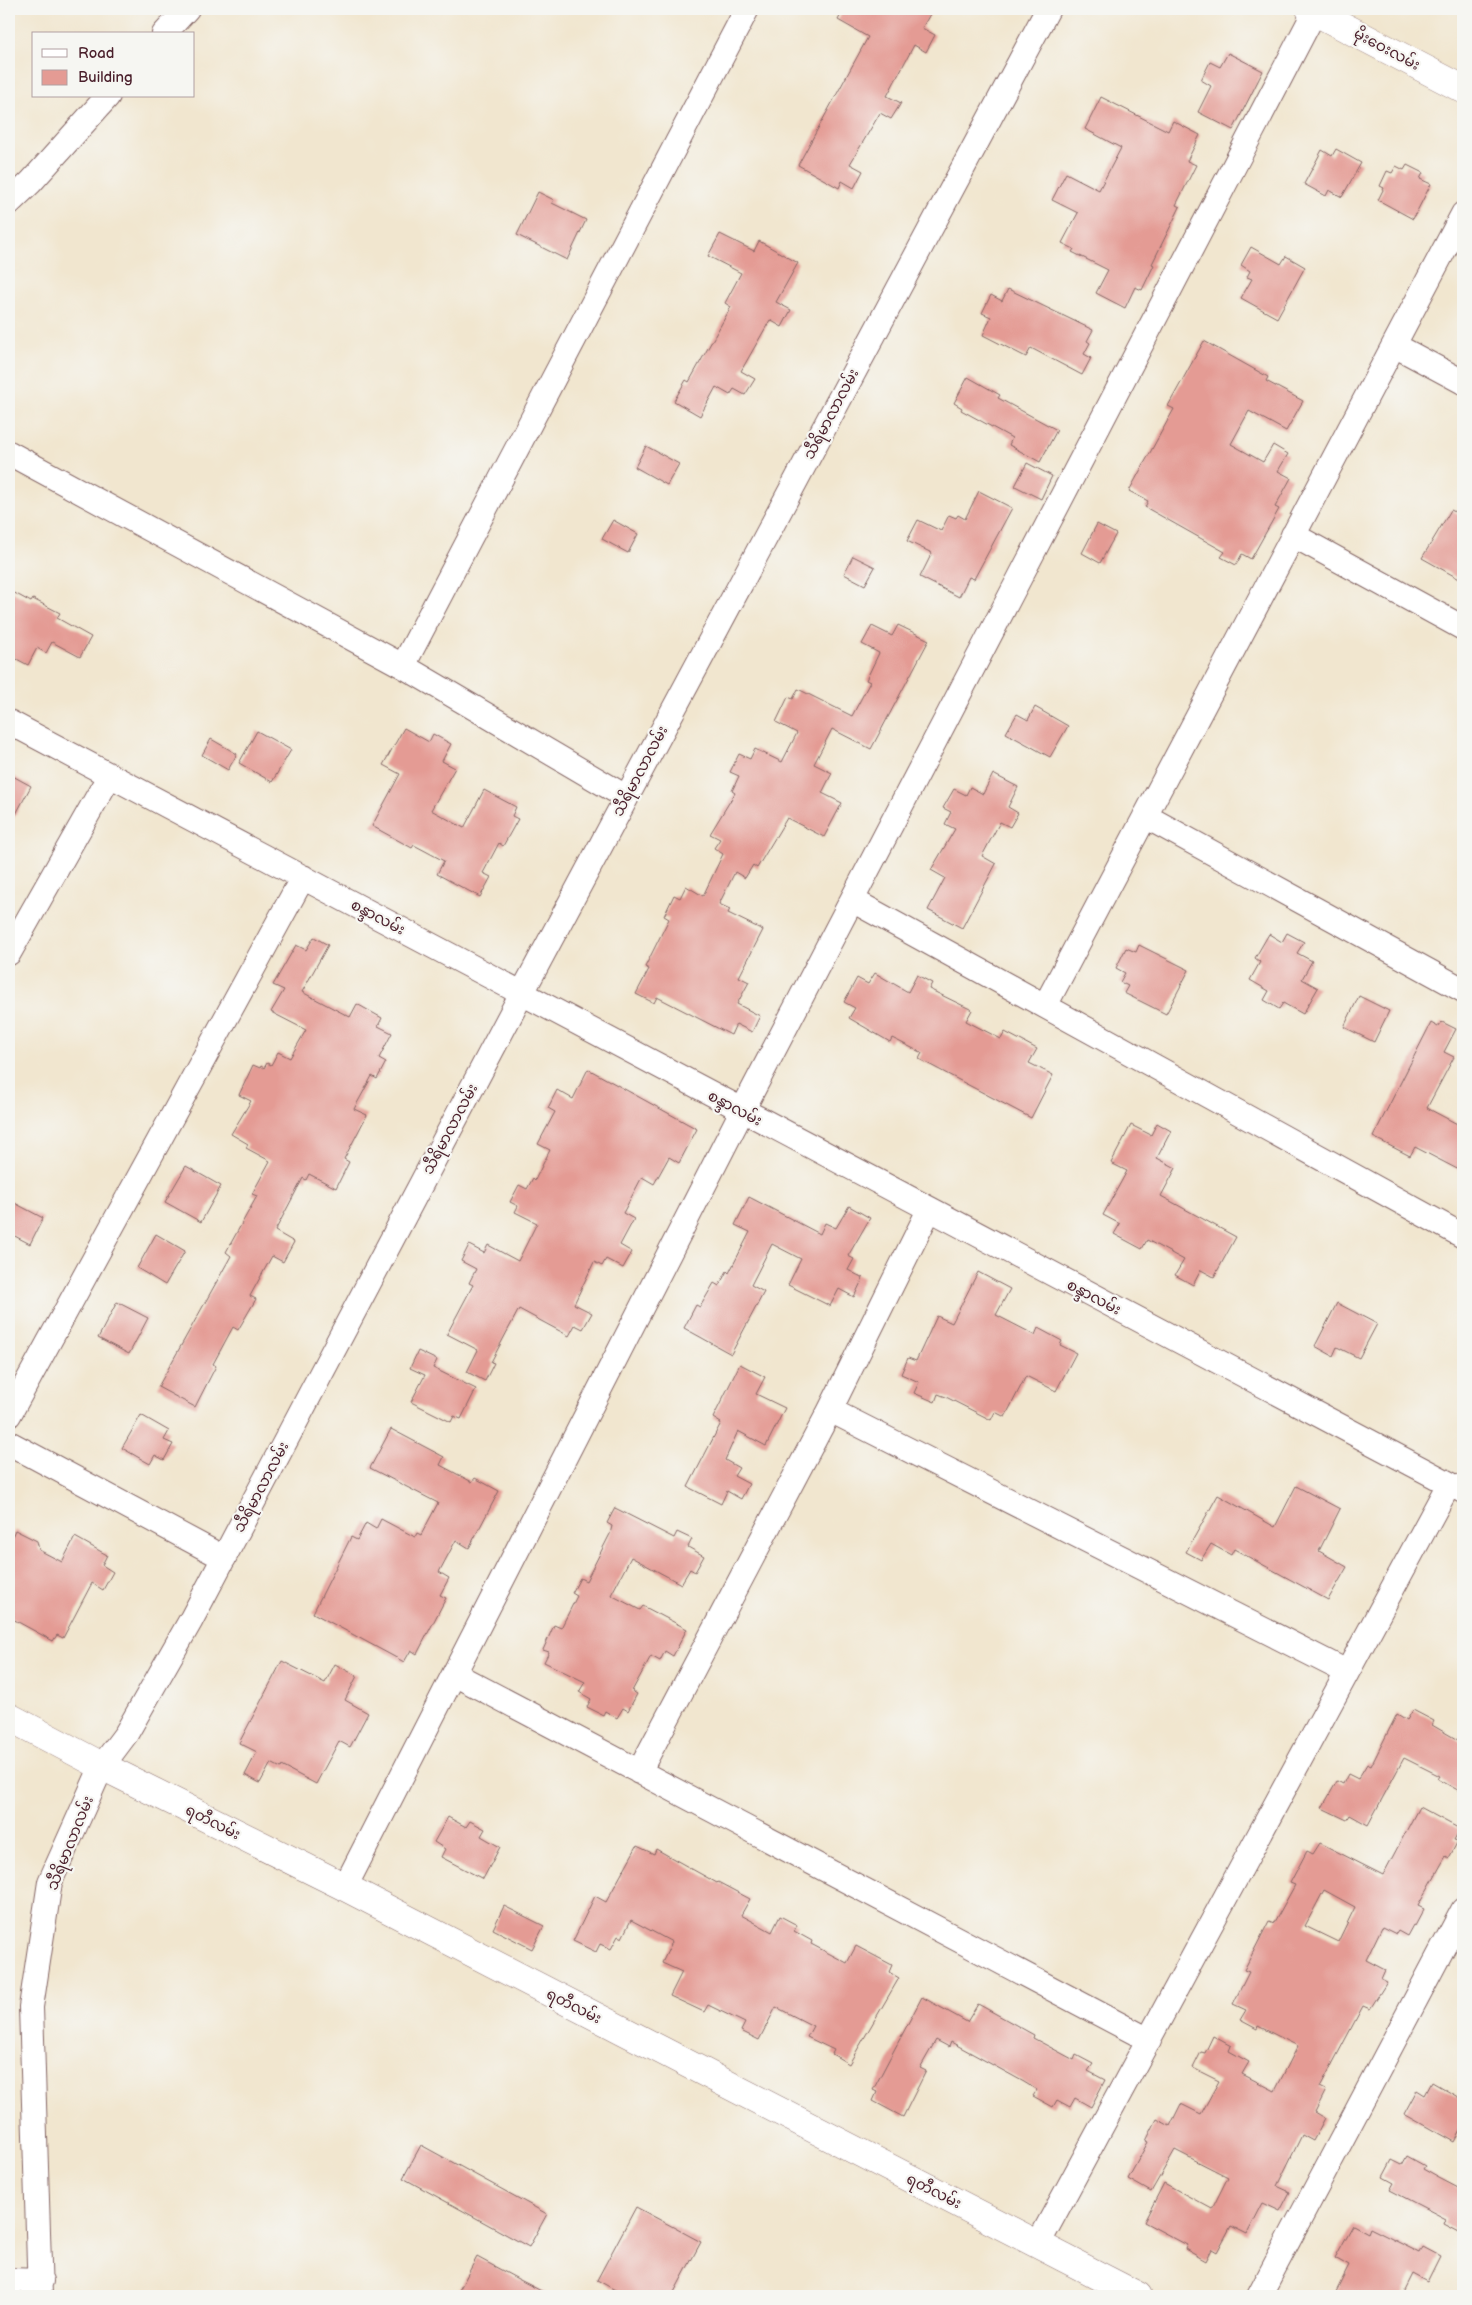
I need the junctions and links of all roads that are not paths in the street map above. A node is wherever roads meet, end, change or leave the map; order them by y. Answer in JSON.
{"nodes":[{"id":1,"x":187,"y":9,"type":"edge"},
{"id":2,"x":747,"y":9,"type":"edge"},
{"id":3,"x":1048,"y":9,"type":"edge"},
{"id":4,"x":1314,"y":10,"type":"edge"},
{"id":5,"x":166,"y":32,"type":"edge"},
{"id":6,"x":1463,"y":89,"type":"edge"},
{"id":7,"x":106,"y":98,"type":"edge"},
{"id":8,"x":9,"y":202,"type":"edge"},
{"id":9,"x":1463,"y":214,"type":"edge"},
{"id":10,"x":1394,"y":345,"type":"junction"},
{"id":11,"x":1463,"y":382,"type":"edge"},
{"id":12,"x":9,"y":453,"type":"edge"},
{"id":13,"x":1294,"y":535,"type":"junction"},
{"id":14,"x":1463,"y":628,"type":"edge"},
{"id":15,"x":403,"y":666,"type":"junction"},
{"id":16,"x":9,"y":722,"type":"edge"},
{"id":17,"x":110,"y":775,"type":"junction"},
{"id":18,"x":626,"y":797,"type":"junction"},
{"id":19,"x":1145,"y":816,"type":"junction"},
{"id":20,"x":303,"y":878,"type":"junction"},
{"id":21,"x":852,"y":900,"type":"junction"},
{"id":22,"x":9,"y":952,"type":"edge"},
{"id":23,"x":1463,"y":990,"type":"edge"},
{"id":24,"x":522,"y":993,"type":"junction"},
{"id":25,"x":1045,"y":1006,"type":"junction"},
{"id":26,"x":742,"y":1112,"type":"junction"},
{"id":27,"x":929,"y":1210,"type":"junction"},
{"id":28,"x":1463,"y":1236,"type":"edge"},
{"id":29,"x":830,"y":1410,"type":"junction"},
{"id":30,"x":9,"y":1415,"type":"edge"},
{"id":31,"x":9,"y":1443,"type":"edge"},
{"id":32,"x":1456,"y":1487,"type":"edge"},
{"id":33,"x":224,"y":1558,"type":"junction"},
{"id":34,"x":1347,"y":1672,"type":"junction"},
{"id":35,"x":454,"y":1674,"type":"junction"},
{"id":36,"x":9,"y":1717,"type":"edge"},
{"id":37,"x":102,"y":1766,"type":"junction"},
{"id":38,"x":639,"y":1772,"type":"junction"},
{"id":39,"x":344,"y":1887,"type":"junction"},
{"id":40,"x":1463,"y":1910,"type":"edge"},
{"id":41,"x":1149,"y":2040,"type":"junction"},
{"id":42,"x":1038,"y":2244,"type":"junction"},
{"id":43,"x":9,"y":2280,"type":"edge"},
{"id":44,"x":40,"y":2288,"type":"edge"},
{"id":45,"x":1138,"y":2296,"type":"edge"},
{"id":46,"x":1259,"y":2296,"type":"edge"}],
"edges":[{"from":1,"to":5,"type":"street"},
{"from":2,"to":15,"type":"street"},
{"from":3,"to":18,"type":"street","name":"သီရိမာလာလမ်း"},
{"from":4,"to":6,"type":"street","name":"မိုးဝေးလမ်း"},
{"from":4,"to":21,"type":"street"},
{"from":7,"to":8,"type":"street"},
{"from":9,"to":10,"type":"street"},
{"from":10,"to":11,"type":"street"},
{"from":10,"to":13,"type":"street"},
{"from":12,"to":15,"type":"street"},
{"from":13,"to":14,"type":"street"},
{"from":13,"to":19,"type":"street"},
{"from":15,"to":18,"type":"street"},
{"from":16,"to":17,"type":"street","name":"စန္ဒာလမ်း"},
{"from":17,"to":20,"type":"street","name":"စန္ဒာလမ်း"},
{"from":17,"to":22,"type":"street"},
{"from":18,"to":24,"type":"street","name":"သီရိမာလာလမ်း"},
{"from":19,"to":23,"type":"street"},
{"from":19,"to":25,"type":"street"},
{"from":20,"to":24,"type":"street","name":"စန္ဒာလမ်း"},
{"from":20,"to":30,"type":"street"},
{"from":21,"to":25,"type":"street"},
{"from":21,"to":26,"type":"street"},
{"from":24,"to":26,"type":"street","name":"စန္ဒာလမ်း"},
{"from":24,"to":33,"type":"street","name":"သီရိမာလာလမ်း"},
{"from":25,"to":28,"type":"street"},
{"from":26,"to":27,"type":"street","name":"စန္ဒာလမ်း"},
{"from":26,"to":35,"type":"street"},
{"from":27,"to":29,"type":"street"},
{"from":27,"to":32,"type":"street","name":"စန္ဒာလမ်း"},
{"from":29,"to":34,"type":"street"},
{"from":29,"to":38,"type":"street"},
{"from":31,"to":33,"type":"street"},
{"from":32,"to":34,"type":"street"},
{"from":33,"to":37,"type":"street","name":"သီရိမာလာလမ်း"},
{"from":34,"to":41,"type":"street"},
{"from":35,"to":38,"type":"street"},
{"from":35,"to":39,"type":"street"},
{"from":36,"to":37,"type":"street","name":"ရတီလမ်း"},
{"from":37,"to":39,"type":"street","name":"ရတီလမ်း"},
{"from":37,"to":44,"type":"street","name":"သီရိမာလာလမ်း"},
{"from":38,"to":41,"type":"street"},
{"from":39,"to":42,"type":"street","name":"ရတီလမ်း"},
{"from":40,"to":46,"type":"street"},
{"from":41,"to":42,"type":"street"},
{"from":42,"to":45,"type":"street","name":"ရတီလမ်း"},
{"from":43,"to":44,"type":"street"}]}
